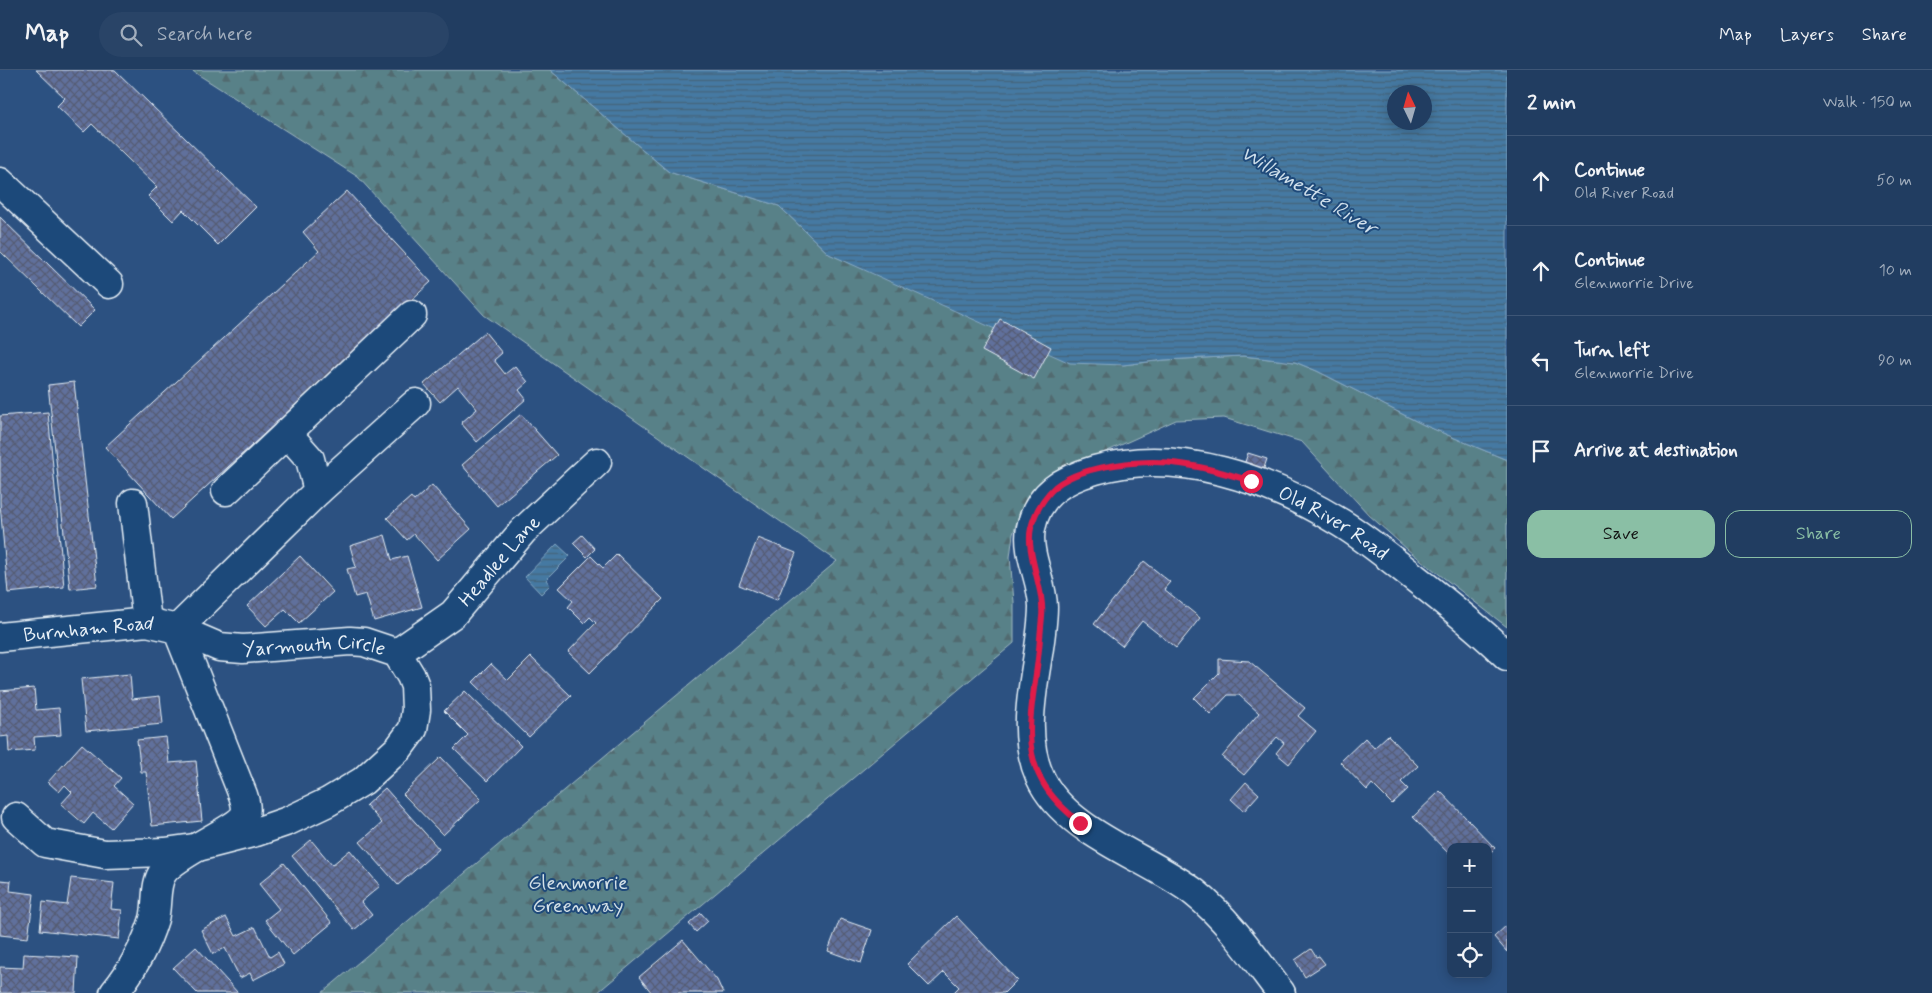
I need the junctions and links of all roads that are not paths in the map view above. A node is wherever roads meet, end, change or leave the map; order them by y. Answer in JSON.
{"nodes":[{"id":1,"x":0,"y":182,"type":"edge"},
{"id":2,"x":109,"y":284,"type":"dead end"},
{"id":3,"x":412,"y":315,"type":"dead end"},
{"id":4,"x":416,"y":403,"type":"dead end"},
{"id":5,"x":287,"y":433,"type":"junction"},
{"id":6,"x":597,"y":462,"type":"dead end"},
{"id":7,"x":226,"y":491,"type":"dead end"},
{"id":8,"x":318,"y":491,"type":"junction"},
{"id":9,"x":133,"y":503,"type":"dead end"},
{"id":10,"x":147,"y":622,"type":"junction"},
{"id":11,"x":177,"y":629,"type":"junction"},
{"id":12,"x":0,"y":636,"type":"edge"},
{"id":13,"x":397,"y":653,"type":"junction"},
{"id":14,"x":1507,"y":656,"type":"edge"},
{"id":15,"x":16,"y":817,"type":"dead end"},
{"id":16,"x":194,"y":848,"type":"junction"},
{"id":17,"x":114,"y":993,"type":"edge"},
{"id":18,"x":1281,"y":993,"type":"edge"}],
"edges":[{"from":1,"to":2,"type":"street"},
{"from":3,"to":5,"type":"street"},
{"from":4,"to":8,"type":"street"},
{"from":5,"to":7,"type":"street"},
{"from":5,"to":8,"type":"street"},
{"from":6,"to":13,"type":"street","name":"Headlee Lane"},
{"from":8,"to":11,"type":"street"},
{"from":9,"to":10,"type":"street"},
{"from":10,"to":11,"type":"street","name":"Burnham Road"},
{"from":10,"to":12,"type":"street","name":"Burnham Road"},
{"from":11,"to":13,"type":"street","name":"Yarmouth Circle"},
{"from":11,"to":16,"type":"street"},
{"from":13,"to":16,"type":"street","name":"Yarmouth Circle"},
{"from":14,"to":18,"type":"street","name":"Old River Road"},
{"from":15,"to":16,"type":"street"},
{"from":16,"to":17,"type":"street"}]}
